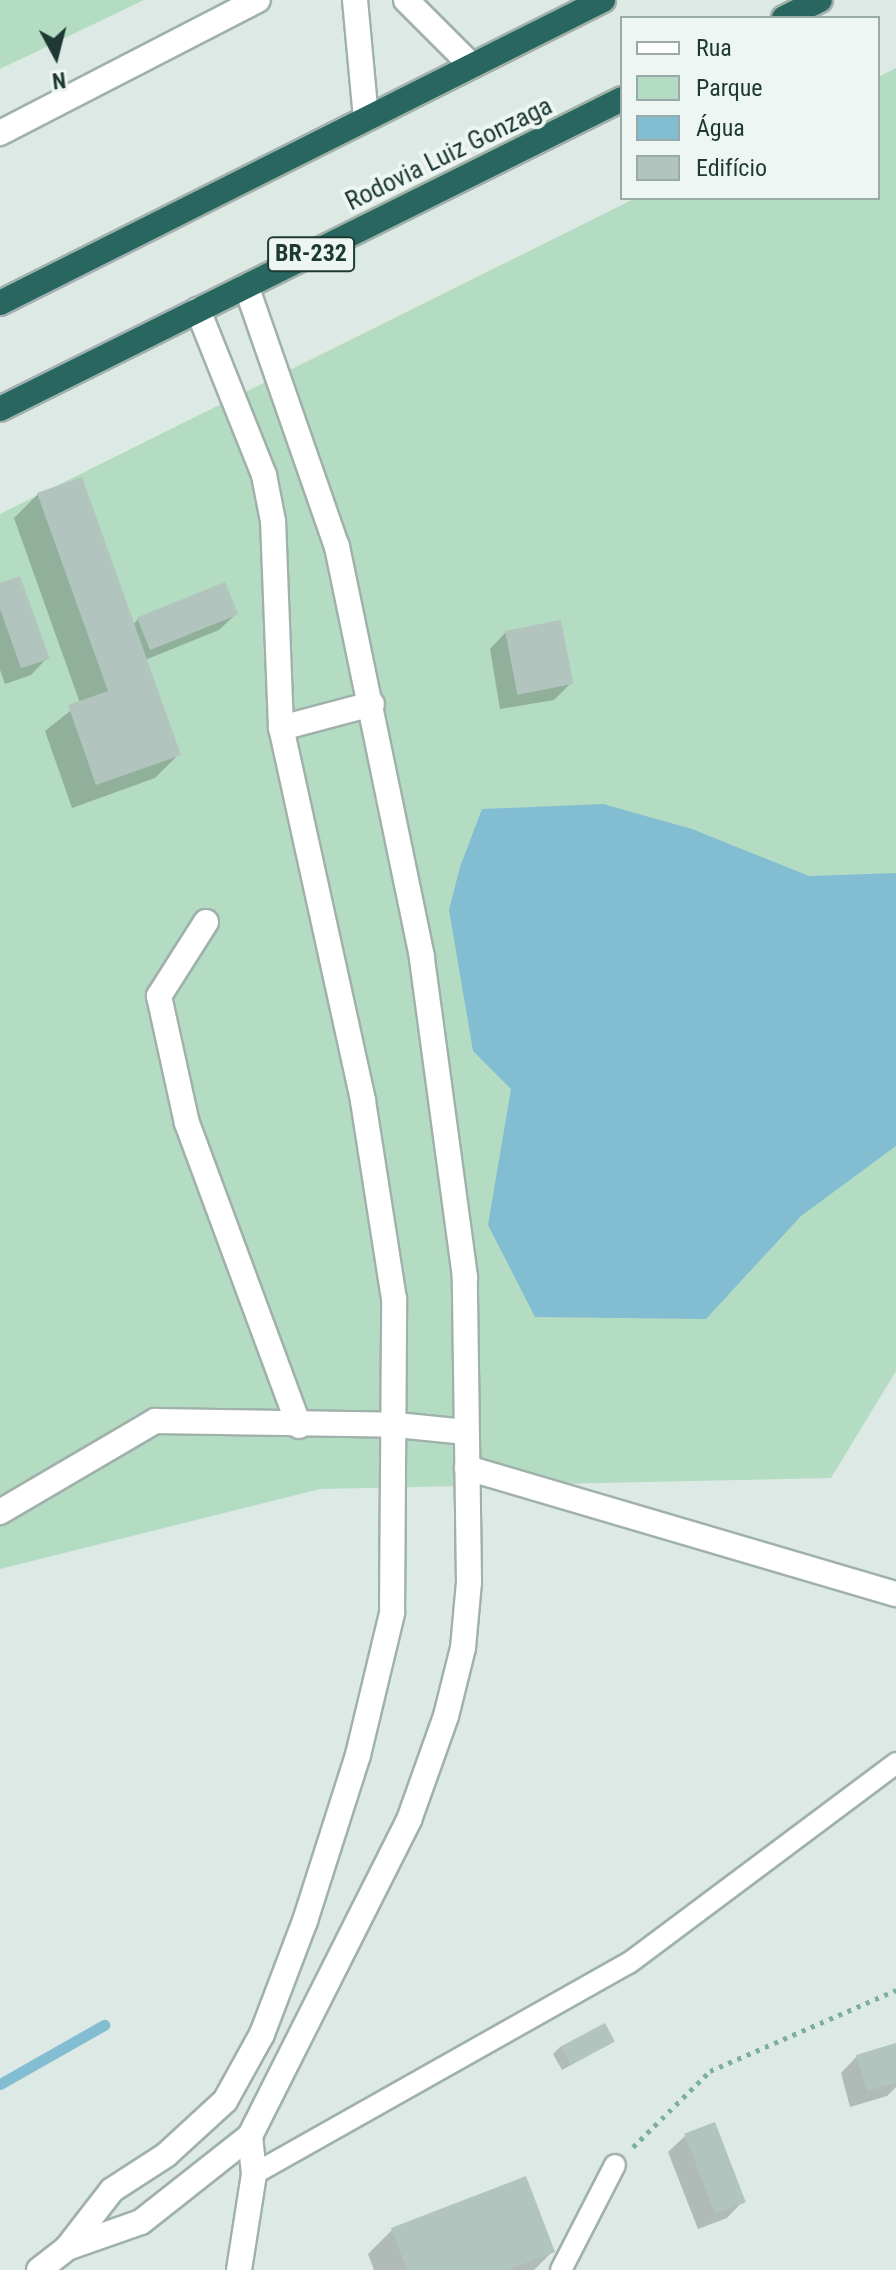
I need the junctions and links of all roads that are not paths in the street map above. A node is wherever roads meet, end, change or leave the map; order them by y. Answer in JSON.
{"nodes":[{"id":1,"x":258,"y":0,"type":"edge"},
{"id":2,"x":355,"y":0,"type":"edge"},
{"id":3,"x":406,"y":0,"type":"edge"},
{"id":4,"x":603,"y":0,"type":"edge"},
{"id":5,"x":820,"y":0,"type":"edge"},
{"id":6,"x":788,"y":16,"type":"edge"},
{"id":7,"x":472,"y":66,"type":"junction"},
{"id":8,"x":620,"y":100,"type":"edge"},
{"id":9,"x":366,"y":118,"type":"junction"},
{"id":10,"x":0,"y":133,"type":"edge"},
{"id":11,"x":246,"y":286,"type":"junction"},
{"id":12,"x":0,"y":303,"type":"edge"},
{"id":13,"x":198,"y":310,"type":"junction"},
{"id":14,"x":0,"y":409,"type":"edge"},
{"id":15,"x":372,"y":704,"type":"junction"},
{"id":16,"x":281,"y":728,"type":"junction"},
{"id":17,"x":206,"y":922,"type":"dead end"},
{"id":18,"x":397,"y":1425,"type":"junction"},
{"id":19,"x":299,"y":1426,"type":"junction"},
{"id":20,"x":466,"y":1432,"type":"junction"},
{"id":21,"x":467,"y":1468,"type":"junction"},
{"id":22,"x":0,"y":1512,"type":"edge"},
{"id":23,"x":896,"y":1594,"type":"edge"},
{"id":24,"x":896,"y":1763,"type":"edge"},
{"id":25,"x":250,"y":2136,"type":"junction"},
{"id":26,"x":615,"y":2165,"type":"road end"},
{"id":27,"x":254,"y":2174,"type":"junction"},
{"id":28,"x":67,"y":2248,"type":"junction"},
{"id":29,"x":39,"y":2270,"type":"edge"},
{"id":30,"x":239,"y":2270,"type":"edge"},
{"id":31,"x":561,"y":2270,"type":"edge"}],
"edges":[{"from":1,"to":10,"type":"street"},
{"from":2,"to":9,"type":"street"},
{"from":3,"to":7,"type":"street"},
{"from":4,"to":7,"type":"highway"},
{"from":5,"to":6,"type":"highway"},
{"from":7,"to":9,"type":"highway"},
{"from":8,"to":11,"type":"highway","name":"Rodovia Luiz Gonzaga","number":"BR-232"},
{"from":9,"to":12,"type":"highway"},
{"from":11,"to":13,"type":"highway","name":"Rodovia Luiz Gonzaga","number":"BR-232"},
{"from":11,"to":15,"type":"street"},
{"from":13,"to":14,"type":"highway","name":"Rodovia Luiz Gonzaga","number":"BR-232"},
{"from":13,"to":16,"type":"street"},
{"from":15,"to":16,"type":"street"},
{"from":15,"to":20,"type":"street"},
{"from":16,"to":18,"type":"street"},
{"from":17,"to":19,"type":"street"},
{"from":18,"to":19,"type":"street"},
{"from":18,"to":20,"type":"street"},
{"from":18,"to":28,"type":"street"},
{"from":19,"to":22,"type":"street"},
{"from":20,"to":21,"type":"street"},
{"from":21,"to":23,"type":"street"},
{"from":21,"to":25,"type":"street"},
{"from":24,"to":27,"type":"lane"},
{"from":25,"to":27,"type":"street"},
{"from":25,"to":28,"type":"street"},
{"from":26,"to":31,"type":"lane"},
{"from":27,"to":30,"type":"street"},
{"from":28,"to":29,"type":"street"}]}
